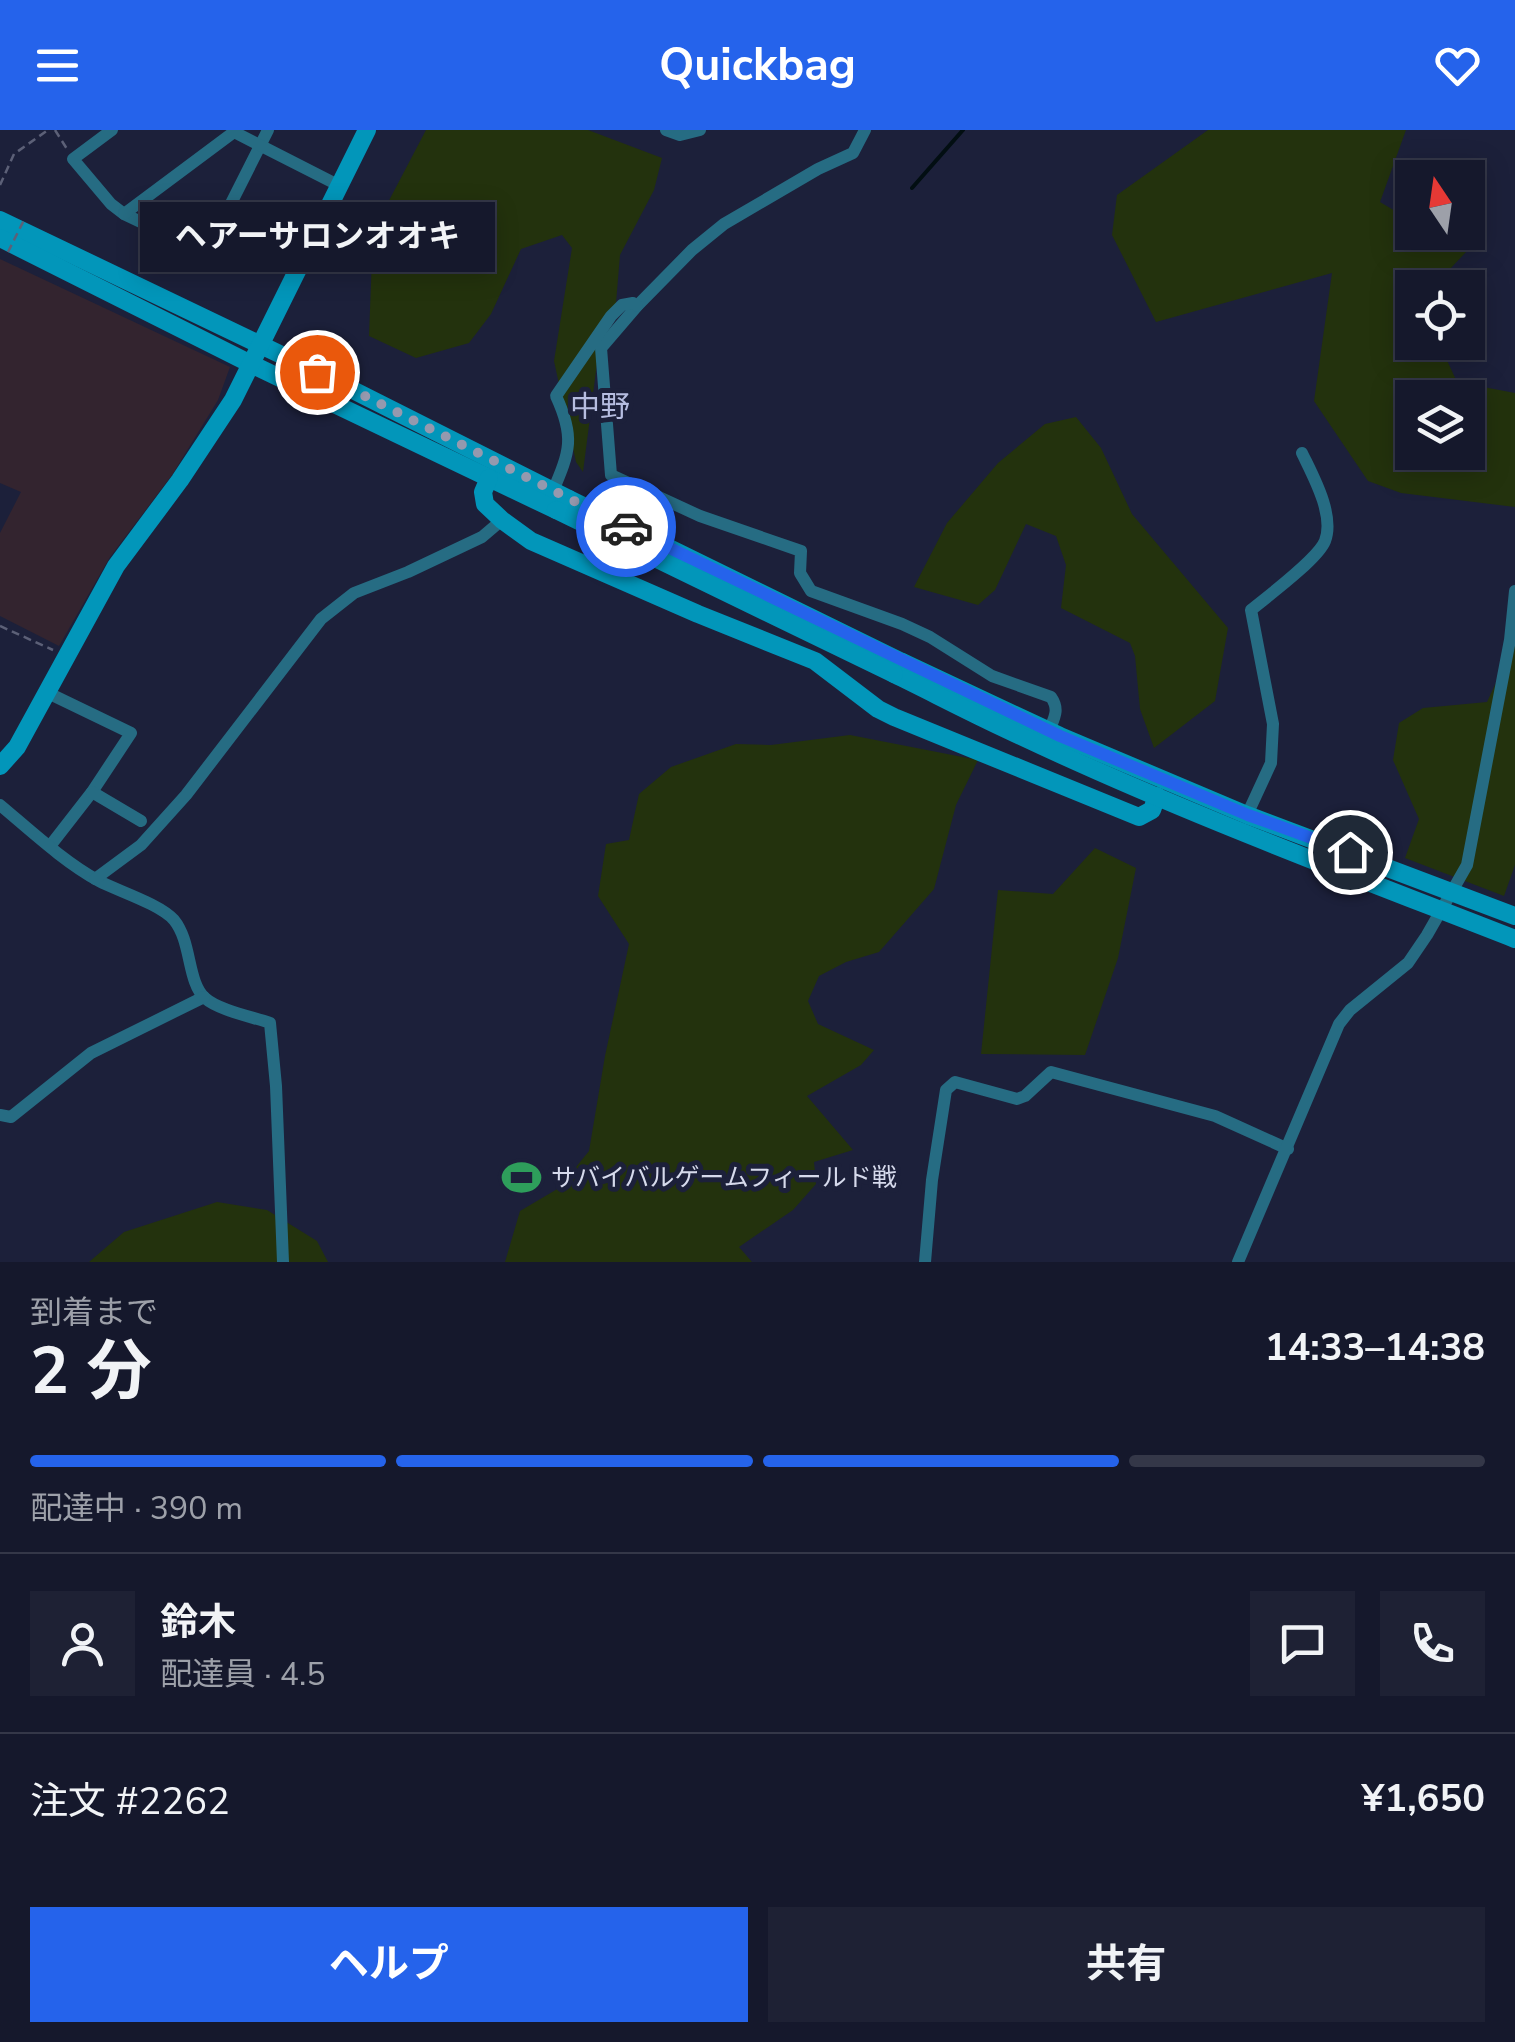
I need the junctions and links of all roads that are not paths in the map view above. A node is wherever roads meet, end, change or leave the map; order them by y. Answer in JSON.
{"nodes":[{"id":1,"x":112,"y":130,"type":"edge"},
{"id":2,"x":268,"y":130,"type":"edge"},
{"id":3,"x":367,"y":130,"type":"edge"},
{"id":4,"x":666,"y":130,"type":"edge"},
{"id":5,"x":700,"y":130,"type":"edge"},
{"id":6,"x":864,"y":130,"type":"edge"},
{"id":7,"x":260,"y":145,"type":"junction"},
{"id":8,"x":338,"y":184,"type":"junction"},
{"id":9,"x":124,"y":214,"type":"junction"},
{"id":10,"x":0,"y":220,"type":"edge"},
{"id":11,"x":4,"y":245,"type":"edge"},
{"id":12,"x":638,"y":306,"type":"junction"},
{"id":13,"x":261,"y":346,"type":"junction"},
{"id":14,"x":252,"y":364,"type":"junction"},
{"id":15,"x":1302,"y":452,"type":"dead end"},
{"id":16,"x":489,"y":478,"type":"junction"},
{"id":17,"x":559,"y":500,"type":"junction"},
{"id":18,"x":502,"y":520,"type":"junction"},
{"id":19,"x":1515,"y":590,"type":"edge"},
{"id":20,"x":811,"y":591,"type":"junction"},
{"id":21,"x":786,"y":650,"type":"junction"},
{"id":22,"x":898,"y":668,"type":"junction"},
{"id":23,"x":46,"y":692,"type":"junction"},
{"id":24,"x":1049,"y":731,"type":"junction"},
{"id":25,"x":0,"y":766,"type":"edge"},
{"id":26,"x":92,"y":792,"type":"junction"},
{"id":27,"x":1158,"y":796,"type":"junction"},
{"id":28,"x":0,"y":805,"type":"edge"},
{"id":29,"x":1248,"y":815,"type":"junction"},
{"id":30,"x":141,"y":821,"type":"dead end"},
{"id":31,"x":50,"y":846,"type":"junction"},
{"id":32,"x":96,"y":879,"type":"junction"},
{"id":33,"x":1453,"y":892,"type":"junction"},
{"id":34,"x":1442,"y":911,"type":"junction"},
{"id":35,"x":1515,"y":916,"type":"edge"},
{"id":36,"x":1515,"y":939,"type":"edge"},
{"id":37,"x":204,"y":998,"type":"junction"},
{"id":38,"x":0,"y":1114,"type":"edge"},
{"id":39,"x":1288,"y":1149,"type":"junction"},
{"id":40,"x":283,"y":1245,"type":"junction"},
{"id":41,"x":283,"y":1262,"type":"edge"},
{"id":42,"x":294,"y":1262,"type":"edge"},
{"id":43,"x":924,"y":1262,"type":"edge"},
{"id":44,"x":1238,"y":1262,"type":"edge"}],
"edges":[{"from":1,"to":9,"type":"street"},
{"from":2,"to":7,"type":"street"},
{"from":3,"to":8,"type":"street"},
{"from":4,"to":5,"type":"street"},
{"from":6,"to":12,"type":"street"},
{"from":7,"to":8,"type":"street"},
{"from":7,"to":9,"type":"street"},
{"from":7,"to":9,"type":"street"},
{"from":8,"to":13,"type":"street"},
{"from":10,"to":13,"type":"street"},
{"from":11,"to":14,"type":"street"},
{"from":12,"to":17,"type":"street"},
{"from":12,"to":20,"type":"street"},
{"from":13,"to":14,"type":"street"},
{"from":13,"to":17,"type":"street"},
{"from":14,"to":16,"type":"street"},
{"from":14,"to":23,"type":"street"},
{"from":15,"to":29,"type":"street"},
{"from":16,"to":17,"type":"street"},
{"from":16,"to":18,"type":"street"},
{"from":17,"to":22,"type":"street","bridge":true},
{"from":18,"to":21,"type":"street"},
{"from":18,"to":32,"type":"street"},
{"from":19,"to":33,"type":"street"},
{"from":20,"to":21,"type":"street"},
{"from":20,"to":24,"type":"street"},
{"from":21,"to":27,"type":"street"},
{"from":22,"to":24,"type":"street"},
{"from":22,"to":27,"type":"street"},
{"from":23,"to":25,"type":"street"},
{"from":23,"to":26,"type":"street"},
{"from":24,"to":29,"type":"street"},
{"from":26,"to":30,"type":"street"},
{"from":26,"to":31,"type":"street"},
{"from":27,"to":34,"type":"street"},
{"from":28,"to":31,"type":"street"},
{"from":29,"to":33,"type":"street"},
{"from":31,"to":32,"type":"street"},
{"from":32,"to":37,"type":"street"},
{"from":33,"to":34,"type":"street"},
{"from":33,"to":35,"type":"street"},
{"from":34,"to":36,"type":"street"},
{"from":34,"to":39,"type":"street"},
{"from":37,"to":38,"type":"street"},
{"from":37,"to":40,"type":"street"},
{"from":39,"to":43,"type":"street"},
{"from":39,"to":44,"type":"street"},
{"from":40,"to":41,"type":"street"},
{"from":40,"to":42,"type":"street"}]}
